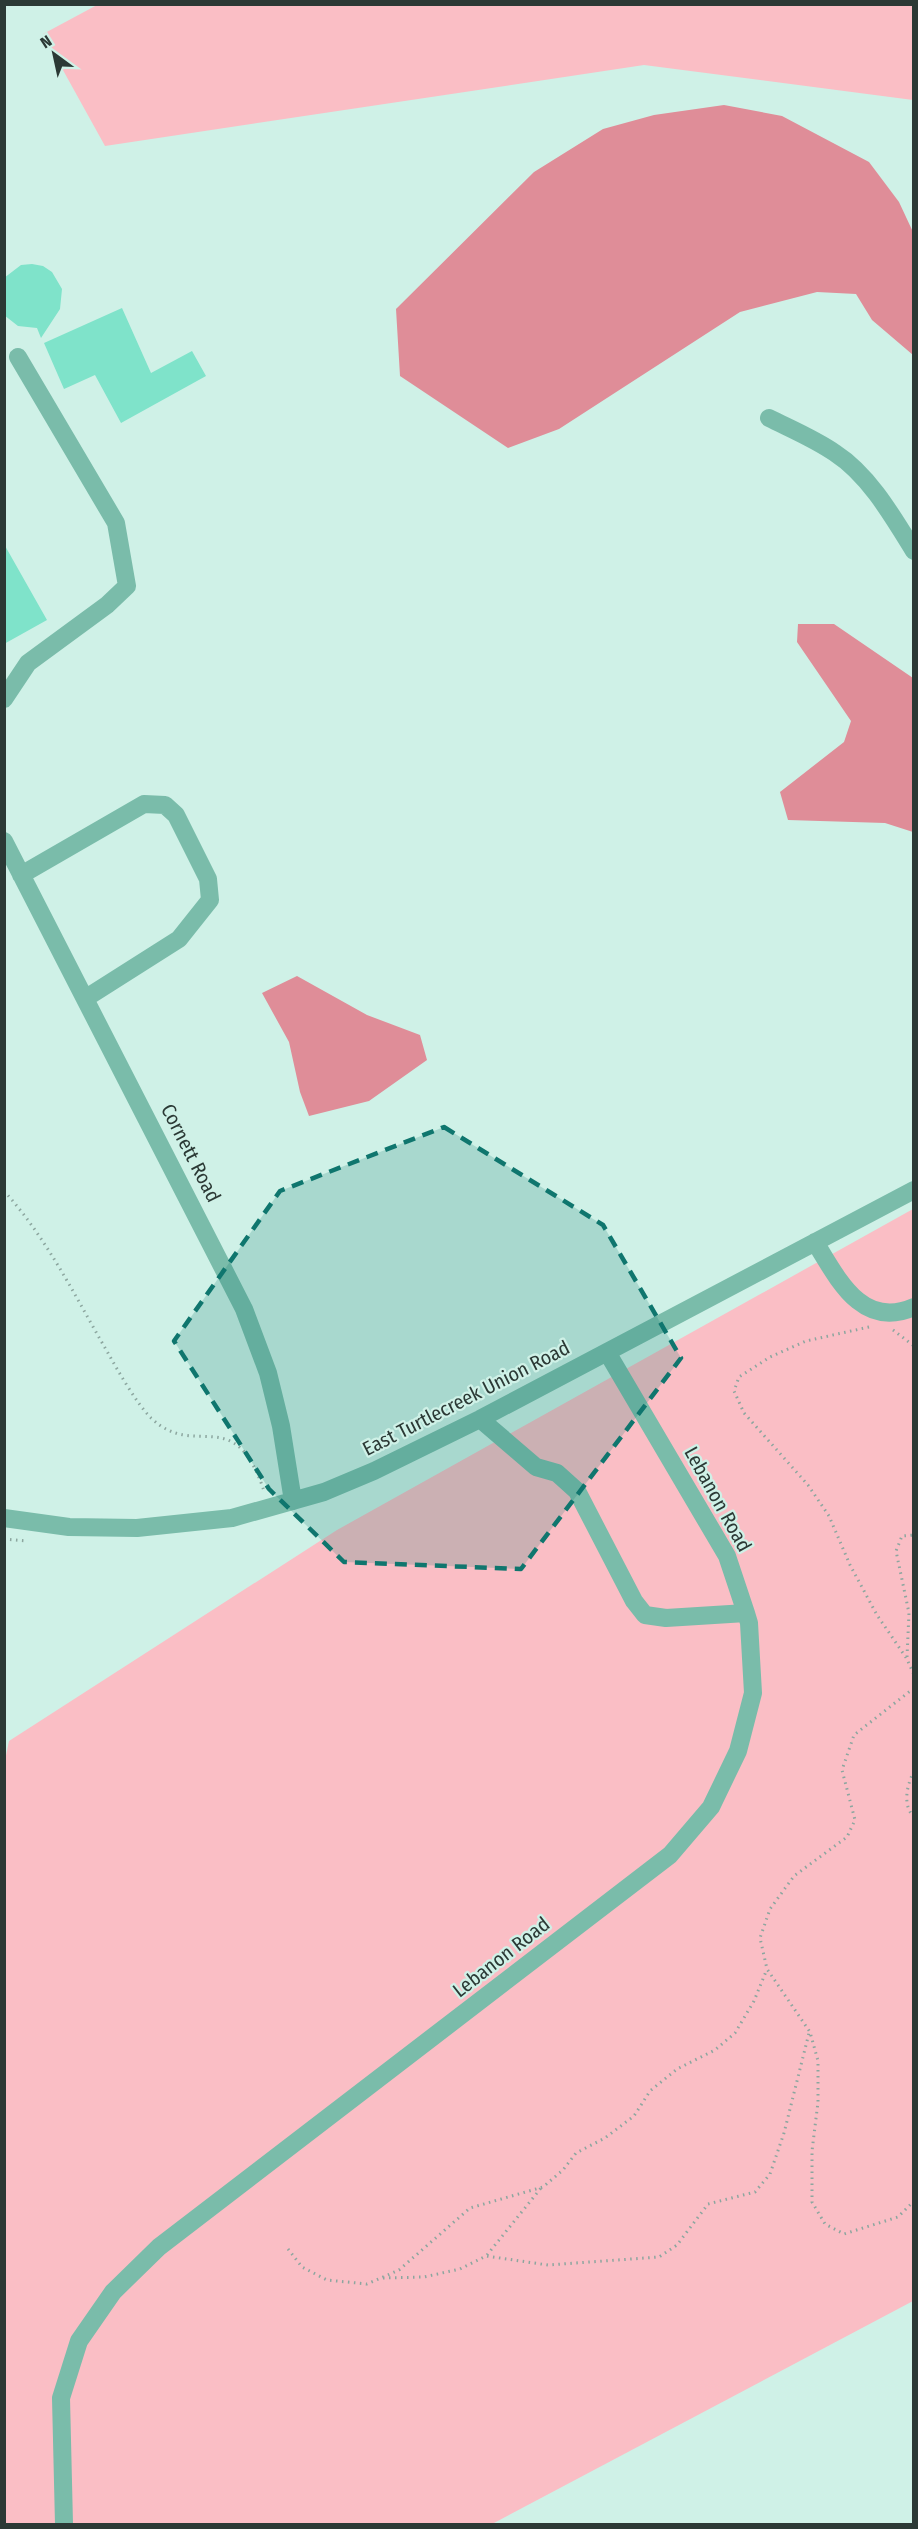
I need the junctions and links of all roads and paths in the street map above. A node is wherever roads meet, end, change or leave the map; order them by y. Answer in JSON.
{"nodes":[{"id":1,"x":18,"y":357,"type":"dead end"},
{"id":2,"x":769,"y":418,"type":"dead end"},
{"id":3,"x":914,"y":551,"type":"edge"},
{"id":4,"x":4,"y":699,"type":"edge"},
{"id":5,"x":4,"y":841,"type":"edge"},
{"id":6,"x":21,"y":875,"type":"junction"},
{"id":7,"x":86,"y":998,"type":"junction"},
{"id":8,"x":914,"y":1190,"type":"edge"},
{"id":9,"x":4,"y":1191,"type":"edge"},
{"id":10,"x":815,"y":1242,"type":"junction"},
{"id":11,"x":914,"y":1307,"type":"edge"},
{"id":12,"x":875,"y":1325,"type":"dead end"},
{"id":13,"x":607,"y":1352,"type":"junction"},
{"id":14,"x":480,"y":1419,"type":"junction"},
{"id":15,"x":293,"y":1502,"type":"junction"},
{"id":16,"x":269,"y":1508,"type":"junction"},
{"id":17,"x":4,"y":1518,"type":"edge"},
{"id":18,"x":914,"y":1535,"type":"edge"},
{"id":19,"x":4,"y":1539,"type":"edge"},
{"id":20,"x":31,"y":1541,"type":"dead end"},
{"id":21,"x":746,"y":1614,"type":"junction"},
{"id":22,"x":907,"y":1659,"type":"junction"},
{"id":23,"x":914,"y":1675,"type":"edge"},
{"id":24,"x":914,"y":1688,"type":"edge"},
{"id":25,"x":914,"y":1771,"type":"edge"},
{"id":26,"x":914,"y":1817,"type":"edge"},
{"id":27,"x":767,"y":1968,"type":"junction"},
{"id":28,"x":810,"y":2032,"type":"junction"},
{"id":29,"x":543,"y":2187,"type":"junction"},
{"id":30,"x":914,"y":2201,"type":"edge"},
{"id":31,"x":288,"y":2249,"type":"dead end"},
{"id":32,"x":486,"y":2256,"type":"junction"},
{"id":33,"x":380,"y":2278,"type":"junction"},
{"id":34,"x":64,"y":2524,"type":"edge"}],
"edges":[{"from":1,"to":4,"type":"street"},
{"from":2,"to":3,"type":"street"},
{"from":5,"to":6,"type":"street","name":"Cornett Road"},
{"from":6,"to":7,"type":"street","name":"Cornett Road"},
{"from":6,"to":7,"type":"street"},
{"from":7,"to":15,"type":"street","name":"Cornett Road"},
{"from":8,"to":10,"type":"street","name":"East Turtlecreek Union Road"},
{"from":9,"to":16,"type":"path"},
{"from":10,"to":11,"type":"street"},
{"from":10,"to":13,"type":"street","name":"East Turtlecreek Union Road"},
{"from":12,"to":22,"type":"path"},
{"from":13,"to":14,"type":"street","name":"East Turtlecreek Union Road"},
{"from":13,"to":21,"type":"street","name":"Lebanon Road"},
{"from":14,"to":15,"type":"street","name":"East Turtlecreek Union Road"},
{"from":14,"to":21,"type":"street"},
{"from":15,"to":16,"type":"street","name":"East Turtlecreek Union Road"},
{"from":16,"to":17,"type":"street","name":"East Turtlecreek Union Road"},
{"from":18,"to":22,"type":"path"},
{"from":19,"to":20,"type":"path"},
{"from":21,"to":34,"type":"street","name":"Lebanon Road"},
{"from":22,"to":23,"type":"path"},
{"from":24,"to":27,"type":"path"},
{"from":25,"to":26,"type":"path"},
{"from":27,"to":28,"type":"path"},
{"from":27,"to":29,"type":"path"},
{"from":28,"to":30,"type":"path"},
{"from":28,"to":32,"type":"path"},
{"from":29,"to":32,"type":"path"},
{"from":29,"to":33,"type":"path"},
{"from":31,"to":33,"type":"path"},
{"from":32,"to":33,"type":"path"}]}
